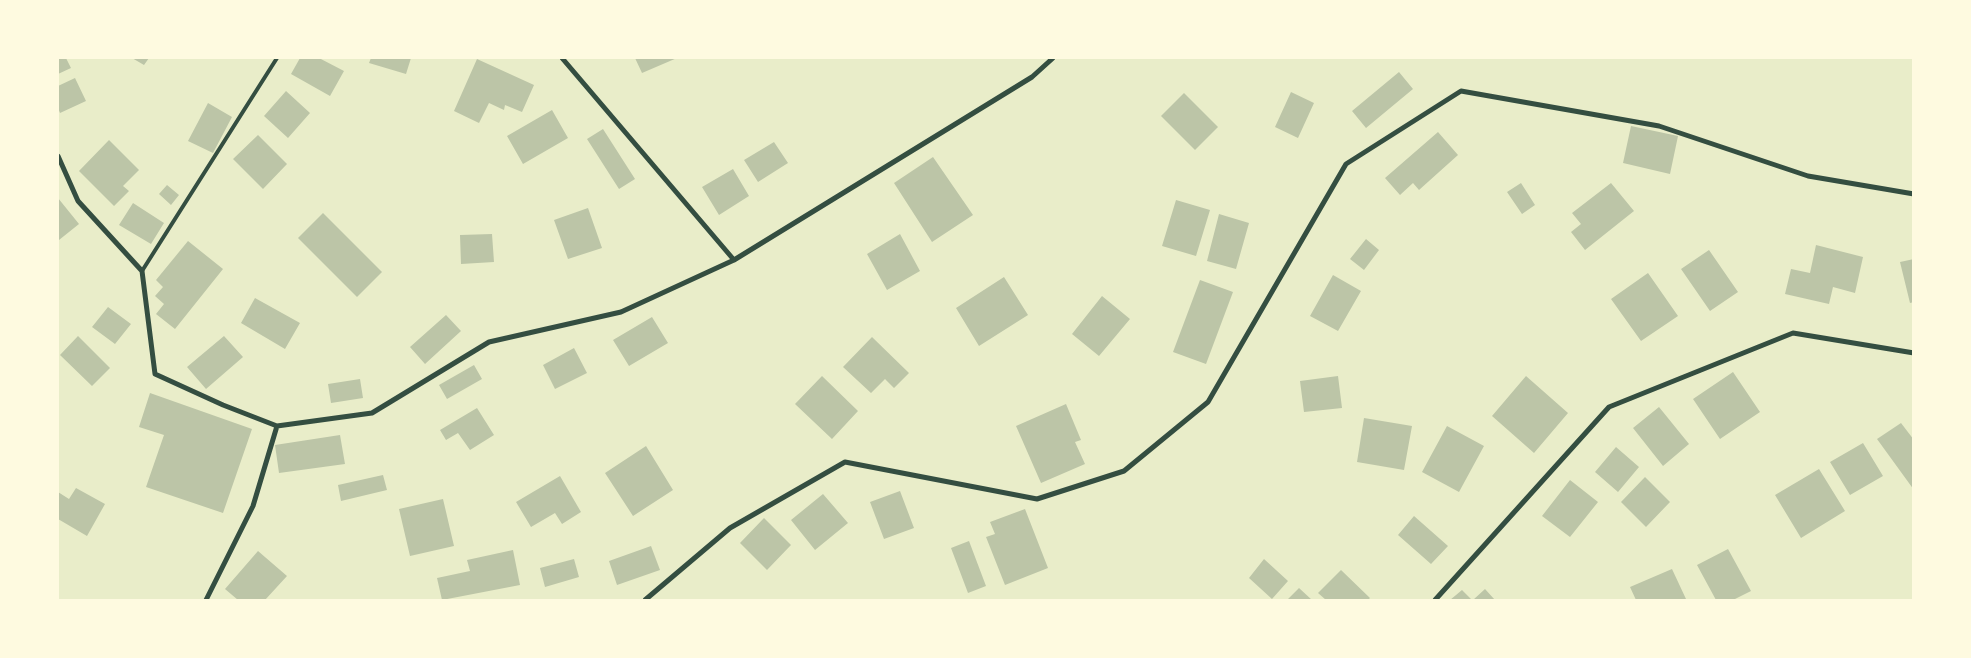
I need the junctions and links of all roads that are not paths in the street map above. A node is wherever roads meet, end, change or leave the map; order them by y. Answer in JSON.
{"nodes":[{"id":1,"x":276,"y":58,"type":"edge"},
{"id":2,"x":562,"y":58,"type":"edge"},
{"id":3,"x":1053,"y":58,"type":"edge"},
{"id":4,"x":58,"y":156,"type":"edge"},
{"id":5,"x":1914,"y":194,"type":"edge"},
{"id":6,"x":734,"y":260,"type":"junction"},
{"id":7,"x":142,"y":271,"type":"junction"},
{"id":8,"x":1914,"y":353,"type":"edge"},
{"id":9,"x":277,"y":426,"type":"junction"},
{"id":10,"x":206,"y":600,"type":"edge"},
{"id":11,"x":645,"y":600,"type":"edge"},
{"id":12,"x":1435,"y":600,"type":"edge"}],
"edges":[{"from":1,"to":7,"type":"lane"},
{"from":2,"to":6,"type":"street"},
{"from":3,"to":6,"type":"street"},
{"from":4,"to":7,"type":"street"},
{"from":5,"to":11,"type":"street"},
{"from":6,"to":9,"type":"street"},
{"from":7,"to":9,"type":"street"},
{"from":8,"to":12,"type":"street"},
{"from":9,"to":10,"type":"street"}]}
